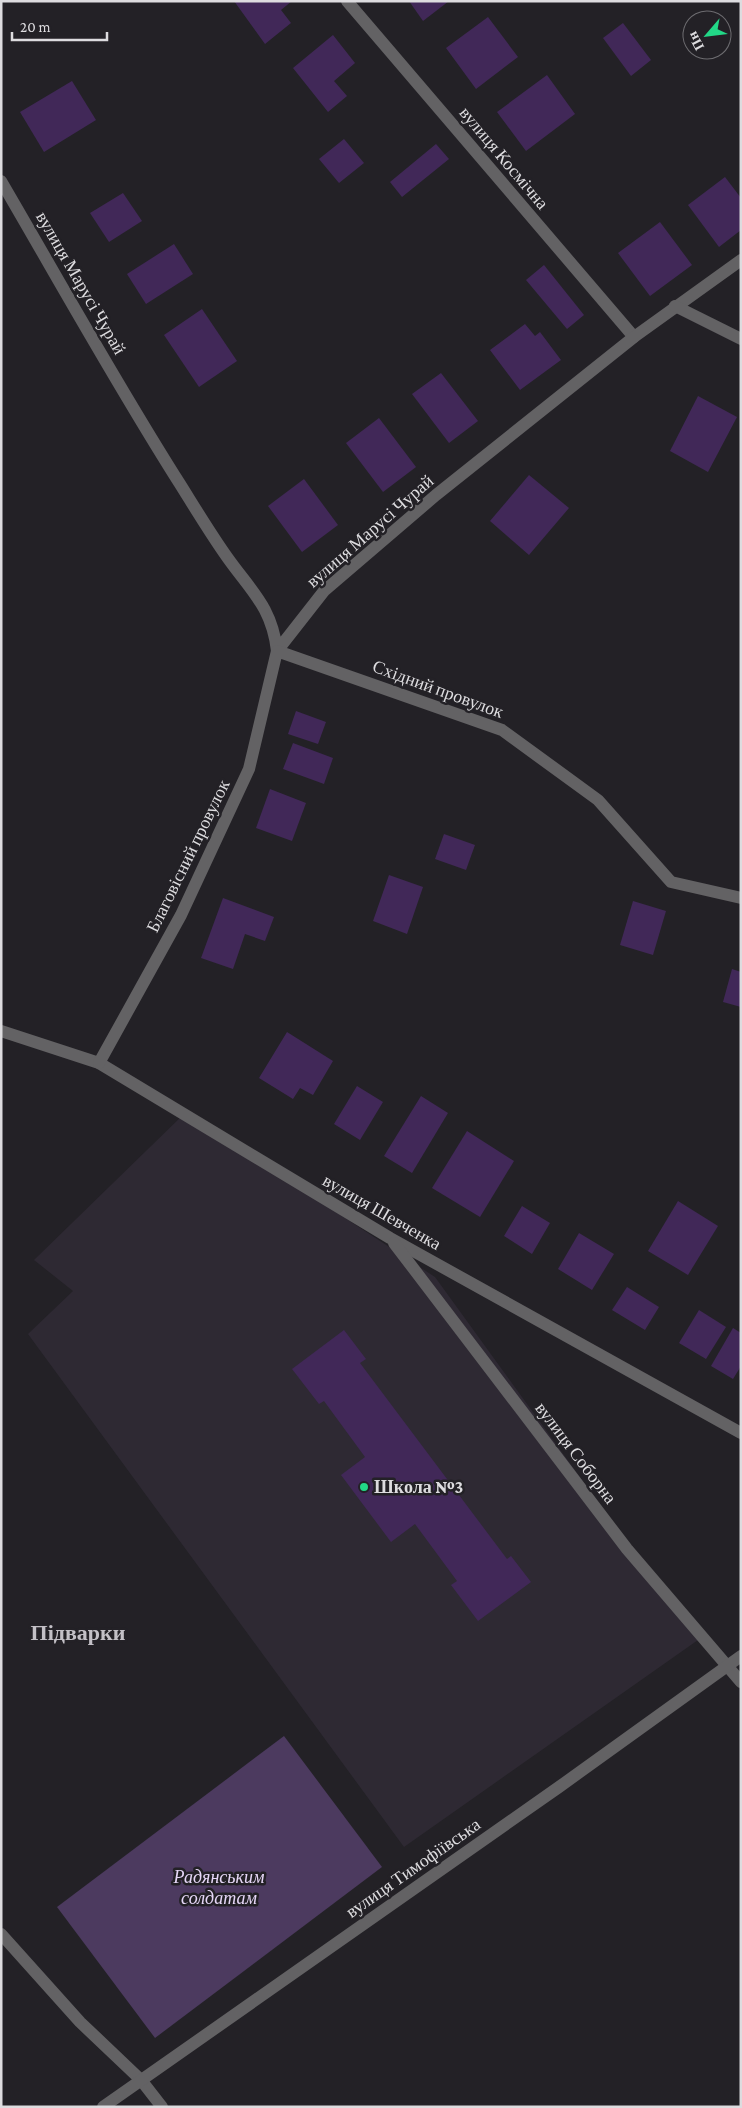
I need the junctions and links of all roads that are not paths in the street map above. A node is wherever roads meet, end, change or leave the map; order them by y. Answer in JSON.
{"nodes":[{"id":1,"x":347,"y":1,"type":"edge"},
{"id":2,"x":1,"y":181,"type":"edge"},
{"id":3,"x":741,"y":260,"type":"edge"},
{"id":4,"x":675,"y":306,"type":"junction"},
{"id":5,"x":634,"y":337,"type":"junction"},
{"id":6,"x":741,"y":339,"type":"edge"},
{"id":7,"x":277,"y":651,"type":"junction"},
{"id":8,"x":741,"y":898,"type":"edge"},
{"id":9,"x":1,"y":1031,"type":"edge"},
{"id":10,"x":99,"y":1063,"type":"junction"},
{"id":11,"x":390,"y":1238,"type":"junction"},
{"id":12,"x":741,"y":1433,"type":"edge"},
{"id":13,"x":741,"y":1656,"type":"edge"},
{"id":14,"x":727,"y":1667,"type":"junction"},
{"id":15,"x":741,"y":1682,"type":"edge"},
{"id":16,"x":1,"y":1934,"type":"edge"},
{"id":17,"x":141,"y":2080,"type":"junction"},
{"id":18,"x":103,"y":2107,"type":"edge"},
{"id":19,"x":162,"y":2107,"type":"edge"}],
"edges":[{"from":1,"to":5,"type":"street","name":"вулиця Космічна"},
{"from":2,"to":7,"type":"street","name":"вулиця Марусі Чурай"},
{"from":3,"to":4,"type":"street","name":"вулиця Марусі Чурай"},
{"from":4,"to":5,"type":"street","name":"вулиця Марусі Чурай"},
{"from":4,"to":6,"type":"street"},
{"from":5,"to":7,"type":"street","name":"вулиця Марусі Чурай"},
{"from":7,"to":8,"type":"street","name":"Східний провулок"},
{"from":7,"to":10,"type":"street","name":"Благовісний провулок"},
{"from":9,"to":10,"type":"street","name":"вулиця Шевченка"},
{"from":10,"to":11,"type":"street","name":"вулиця Шевченка"},
{"from":11,"to":12,"type":"street","name":"вулиця Шевченка"},
{"from":11,"to":14,"type":"street","name":"вулиця Соборна"},
{"from":13,"to":14,"type":"street","name":"вулиця Тимофіївська"},
{"from":14,"to":15,"type":"street","name":"вулиця Соборна"},
{"from":14,"to":17,"type":"street","name":"вулиця Тимофіївська"},
{"from":16,"to":17,"type":"street"},
{"from":17,"to":18,"type":"street","name":"вулиця Тимофіївська"},
{"from":17,"to":19,"type":"street"}]}
